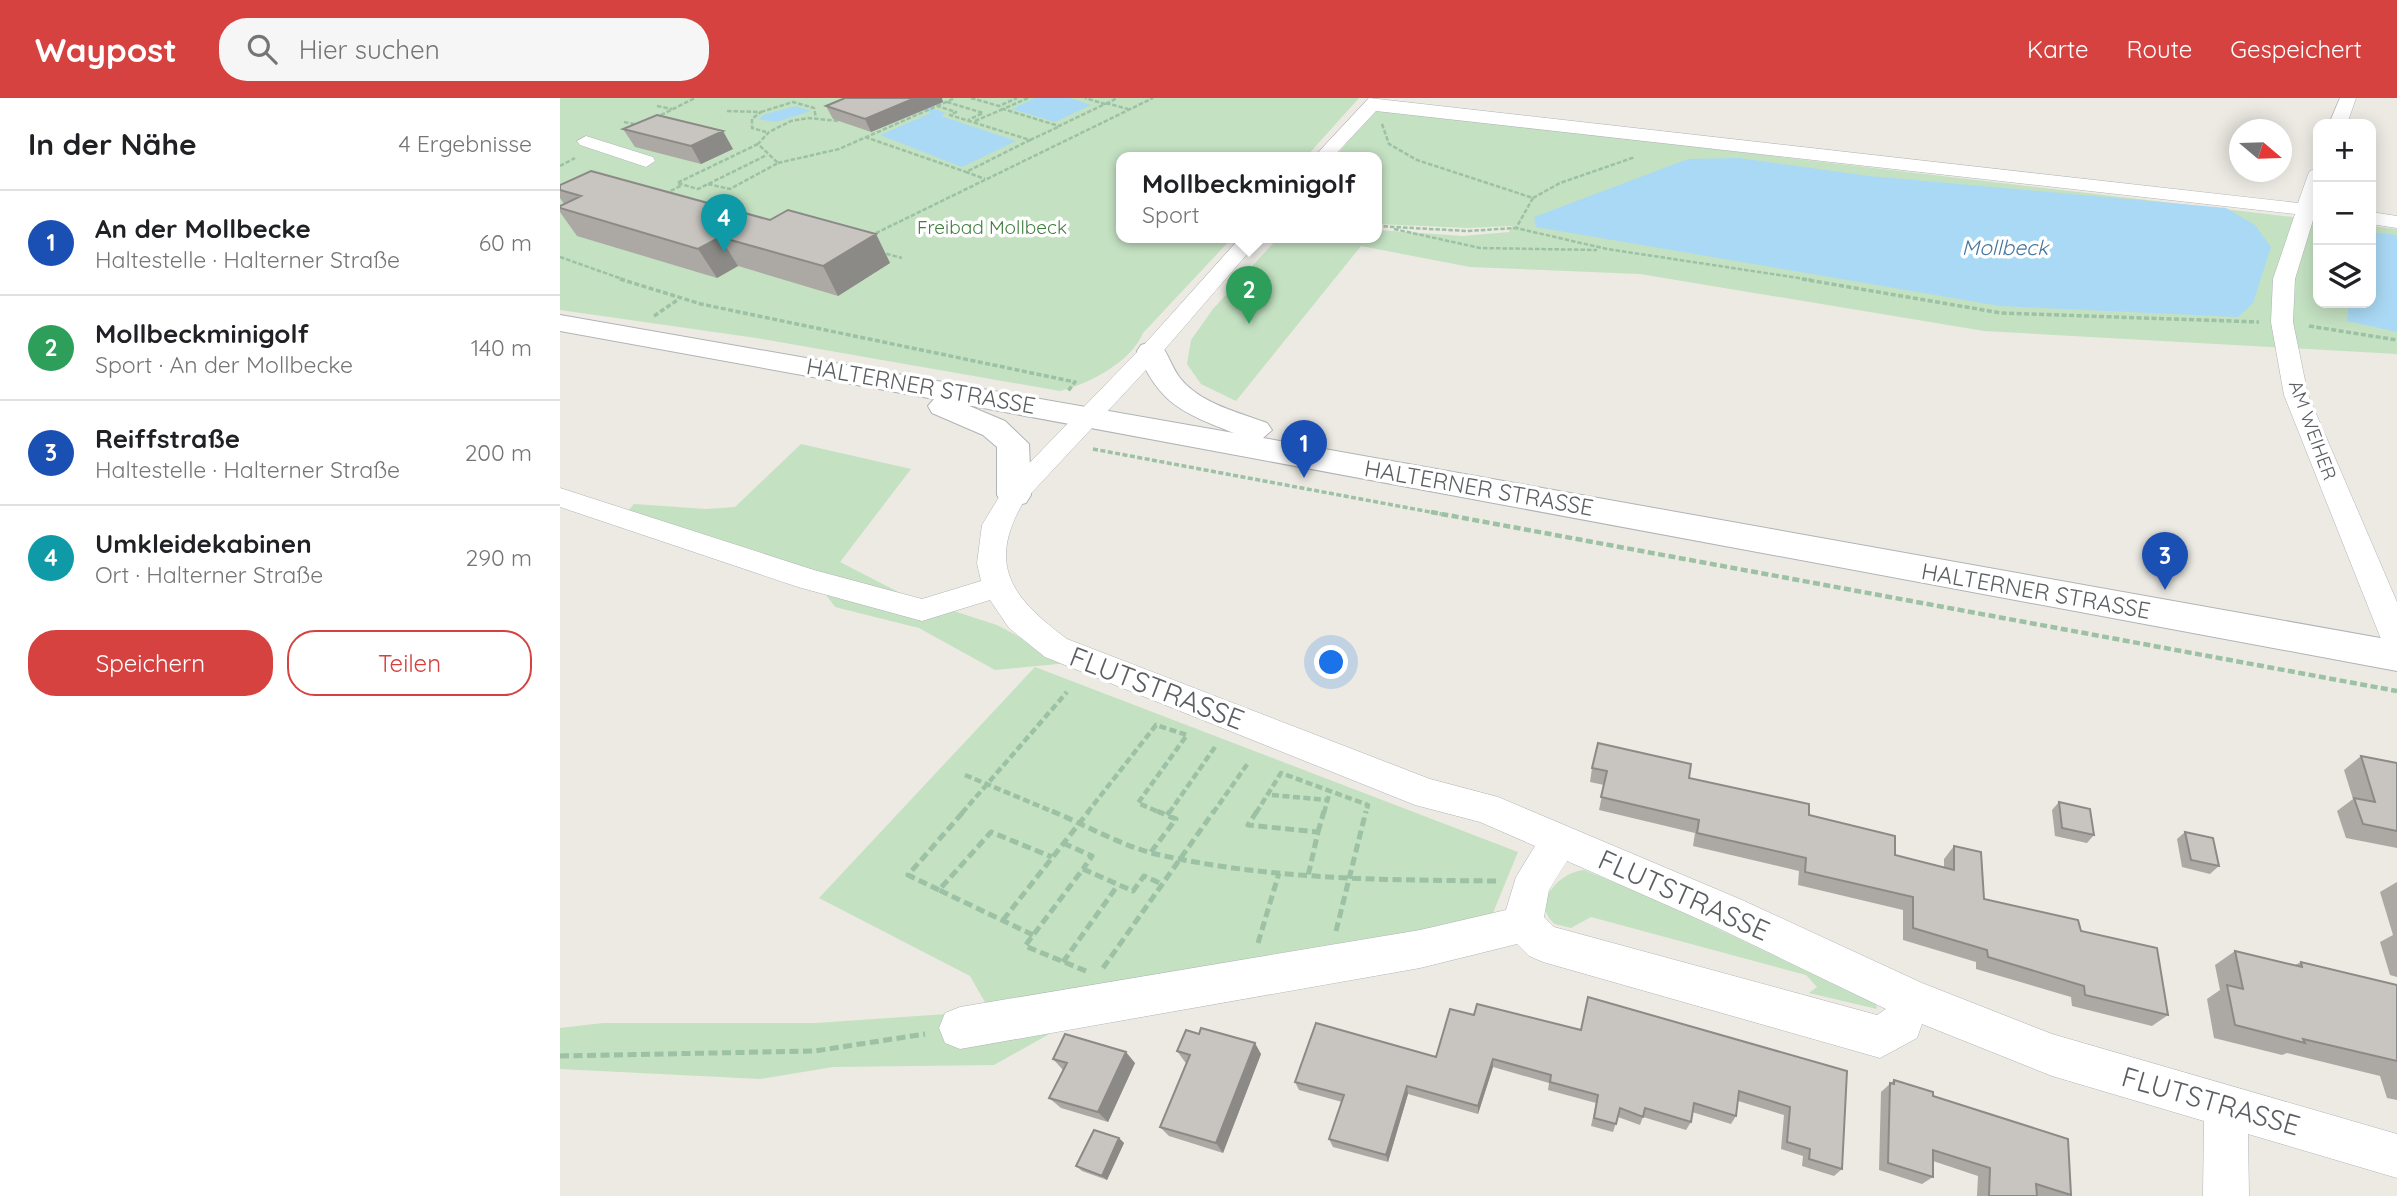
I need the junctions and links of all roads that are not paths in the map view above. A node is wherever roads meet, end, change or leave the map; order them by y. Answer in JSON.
{"nodes":[{"id":1,"x":2348,"y":98,"type":"edge"},
{"id":2,"x":1374,"y":101,"type":"edge"},
{"id":3,"x":2339,"y":119,"type":"edge"},
{"id":4,"x":586,"y":141,"type":"dead end"},
{"id":5,"x":1327,"y":152,"type":"edge"},
{"id":6,"x":646,"y":161,"type":"dead end"},
{"id":7,"x":2313,"y":210,"type":"edge"},
{"id":8,"x":2376,"y":219,"type":"edge"},
{"id":9,"x":2397,"y":222,"type":"edge"},
{"id":10,"x":1247,"y":243,"type":"edge"},
{"id":11,"x":560,"y":323,"type":"edge"},
{"id":12,"x":1151,"y":351,"type":"junction"},
{"id":13,"x":928,"y":389,"type":"junction"},
{"id":14,"x":1089,"y":416,"type":"junction"},
{"id":15,"x":1285,"y":452,"type":"junction"},
{"id":16,"x":1014,"y":495,"type":"junction"},
{"id":17,"x":560,"y":497,"type":"edge"},
{"id":18,"x":997,"y":587,"type":"junction"},
{"id":19,"x":2396,"y":641,"type":"edge"},
{"id":20,"x":1560,"y":841,"type":"junction"},
{"id":21,"x":1524,"y":924,"type":"junction"},
{"id":22,"x":1912,"y":1000,"type":"junction"},
{"id":23,"x":960,"y":1028,"type":"road end"},
{"id":24,"x":2226,"y":1106,"type":"junction"},
{"id":25,"x":2397,"y":1156,"type":"edge"},
{"id":26,"x":2226,"y":1196,"type":"edge"}],
"edges":[{"from":1,"to":3,"type":"street"},
{"from":2,"to":5,"type":"street"},
{"from":2,"to":7,"type":"street"},
{"from":4,"to":6,"type":"street"},
{"from":7,"to":19,"type":"street","name":"AM WEIHER"},
{"from":8,"to":9,"type":"street"},
{"from":10,"to":12,"type":"street","name":"FLUTSTRASSE"},
{"from":11,"to":13,"type":"main road","name":"HALTERNER STRASSE"},
{"from":12,"to":14,"type":"street","name":"FLUTSTRASSE"},
{"from":12,"to":15,"type":"main road"},
{"from":13,"to":14,"type":"main road","name":"HALTERNER STRASSE"},
{"from":13,"to":16,"type":"main road"},
{"from":14,"to":15,"type":"main road","name":"HALTERNER STRASSE"},
{"from":14,"to":16,"type":"street","name":"FLUTSTRASSE"},
{"from":15,"to":19,"type":"main road","name":"HALTERNER STRASSE"},
{"from":16,"to":18,"type":"street","name":"FLUTSTRASSE"},
{"from":17,"to":18,"type":"street"},
{"from":18,"to":20,"type":"street","name":"FLUTSTRASSE"},
{"from":20,"to":21,"type":"street"},
{"from":20,"to":22,"type":"street","name":"FLUTSTRASSE"},
{"from":21,"to":22,"type":"street"},
{"from":21,"to":23,"type":"street"},
{"from":22,"to":24,"type":"street","name":"FLUTSTRASSE"},
{"from":24,"to":25,"type":"street","name":"FLUTSTRASSE"},
{"from":24,"to":26,"type":"street"}]}
